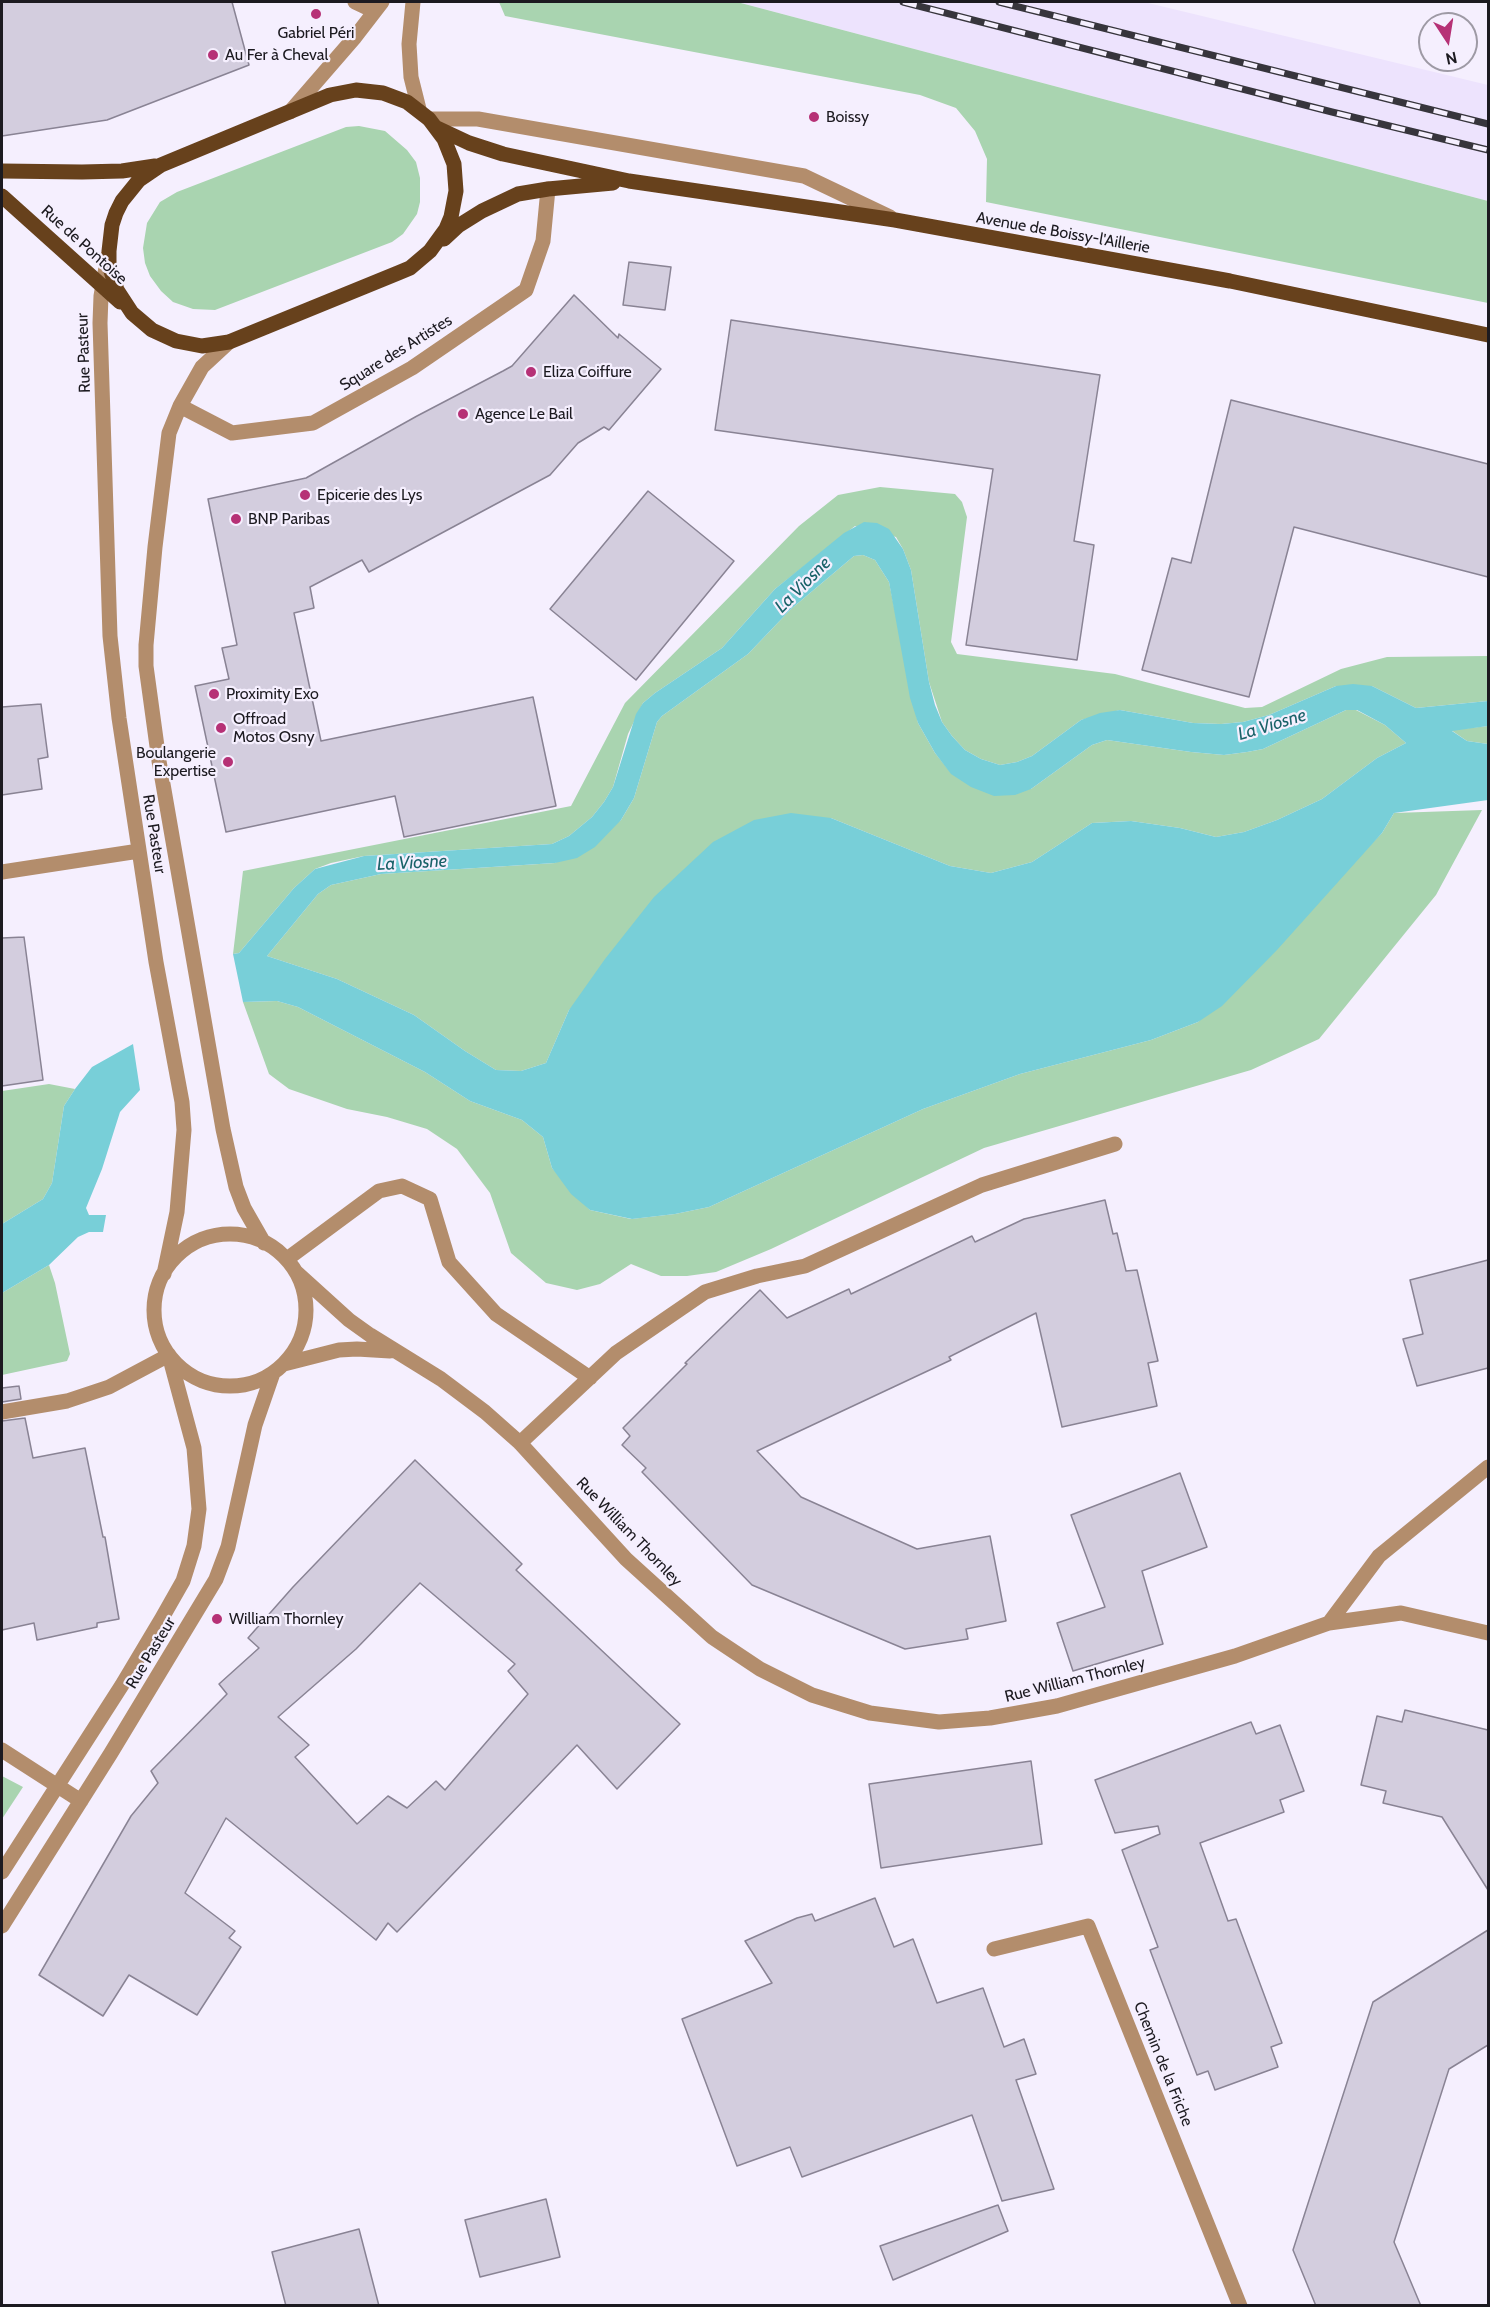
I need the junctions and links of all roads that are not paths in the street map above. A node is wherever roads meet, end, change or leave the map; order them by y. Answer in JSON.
{"nodes":[{"id":1,"x":355,"y":2,"type":"edge"},
{"id":2,"x":413,"y":2,"type":"edge"},
{"id":3,"x":378,"y":6,"type":"edge"},
{"id":4,"x":291,"y":112,"type":"junction"},
{"id":5,"x":428,"y":119,"type":"junction"},
{"id":6,"x":161,"y":165,"type":"junction"},
{"id":7,"x":2,"y":171,"type":"edge"},
{"id":8,"x":629,"y":181,"type":"junction"},
{"id":9,"x":548,"y":189,"type":"junction"},
{"id":10,"x":2,"y":196,"type":"edge"},
{"id":11,"x":895,"y":220,"type":"junction"},
{"id":12,"x":430,"y":251,"type":"junction"},
{"id":13,"x":109,"y":252,"type":"junction"},
{"id":14,"x":103,"y":287,"type":"junction"},
{"id":15,"x":141,"y":322,"type":"junction"},
{"id":16,"x":1488,"y":335,"type":"edge"},
{"id":17,"x":229,"y":342,"type":"junction"},
{"id":18,"x":180,"y":406,"type":"junction"},
{"id":19,"x":139,"y":851,"type":"junction"},
{"id":20,"x":2,"y":872,"type":"edge"},
{"id":21,"x":1115,"y":1144,"type":"dead end"},
{"id":22,"x":264,"y":1243,"type":"junction"},
{"id":23,"x":291,"y":1266,"type":"junction"},
{"id":24,"x":164,"y":1274,"type":"junction"},
{"id":25,"x":393,"y":1351,"type":"junction"},
{"id":26,"x":169,"y":1355,"type":"junction"},
{"id":27,"x":278,"y":1369,"type":"junction"},
{"id":28,"x":590,"y":1378,"type":"junction"},
{"id":29,"x":2,"y":1412,"type":"edge"},
{"id":30,"x":520,"y":1443,"type":"junction"},
{"id":31,"x":1488,"y":1467,"type":"edge"},
{"id":32,"x":1329,"y":1623,"type":"junction"},
{"id":33,"x":1488,"y":1633,"type":"edge"},
{"id":34,"x":2,"y":1750,"type":"edge"},
{"id":35,"x":57,"y":1785,"type":"junction"},
{"id":36,"x":81,"y":1801,"type":"junction"},
{"id":37,"x":2,"y":1872,"type":"edge"},
{"id":38,"x":2,"y":1926,"type":"edge"},
{"id":39,"x":994,"y":1950,"type":"dead end"},
{"id":40,"x":1240,"y":2306,"type":"edge"}],
"edges":[{"from":1,"to":3,"type":"street"},
{"from":2,"to":5,"type":"street"},
{"from":3,"to":4,"type":"street"},
{"from":4,"to":5,"type":"main road","name":"Avenue de Boissy-l'Aillerie"},
{"from":4,"to":6,"type":"main road","name":"Avenue de Boissy-l'Aillerie"},
{"from":5,"to":8,"type":"main road","name":"Avenue de Boissy-l'Aillerie"},
{"from":5,"to":11,"type":"street"},
{"from":5,"to":12,"type":"main road"},
{"from":6,"to":7,"type":"main road"},
{"from":6,"to":13,"type":"main road"},
{"from":8,"to":9,"type":"main road","name":"Avenue de Boissy-l'Aillerie"},
{"from":8,"to":11,"type":"main road","name":"Avenue de Boissy-l'Aillerie"},
{"from":9,"to":12,"type":"main road","name":"Avenue de Boissy-l'Aillerie"},
{"from":9,"to":18,"type":"street","name":"Square des Artistes"},
{"from":10,"to":14,"type":"main road","name":"Rue de Pontoise"},
{"from":11,"to":16,"type":"main road","name":"Avenue de Boissy-l'Aillerie"},
{"from":12,"to":17,"type":"main road","name":"Avenue de Boissy-l'Aillerie"},
{"from":13,"to":14,"type":"street","name":"Rue Pasteur"},
{"from":13,"to":15,"type":"main road"},
{"from":14,"to":15,"type":"main road","name":"Rue de Pontoise"},
{"from":14,"to":19,"type":"street","name":"Rue Pasteur"},
{"from":15,"to":17,"type":"main road","name":"Avenue de Boissy-l'Aillerie"},
{"from":17,"to":18,"type":"street","name":"Rue Pasteur"},
{"from":18,"to":22,"type":"street","name":"Rue Pasteur"},
{"from":19,"to":20,"type":"street"},
{"from":19,"to":24,"type":"street","name":"Rue Pasteur"},
{"from":21,"to":28,"type":"street"},
{"from":22,"to":23,"type":"street"},
{"from":22,"to":24,"type":"street"},
{"from":23,"to":25,"type":"street","name":"Rue William Thornley"},
{"from":23,"to":27,"type":"street"},
{"from":23,"to":28,"type":"street"},
{"from":24,"to":26,"type":"street"},
{"from":25,"to":27,"type":"street","name":"Rue William Thornley"},
{"from":25,"to":30,"type":"street","name":"Rue William Thornley"},
{"from":26,"to":27,"type":"street"},
{"from":26,"to":29,"type":"street"},
{"from":26,"to":35,"type":"street","name":"Rue Pasteur"},
{"from":27,"to":36,"type":"street","name":"Rue Pasteur"},
{"from":28,"to":30,"type":"street"},
{"from":30,"to":32,"type":"street","name":"Rue William Thornley"},
{"from":31,"to":32,"type":"street"},
{"from":32,"to":33,"type":"street","name":"Rue William Thornley"},
{"from":34,"to":35,"type":"street"},
{"from":35,"to":36,"type":"street"},
{"from":35,"to":37,"type":"street","name":"Rue Pasteur"},
{"from":36,"to":38,"type":"street","name":"Rue Pasteur"},
{"from":39,"to":40,"type":"street","name":"Chemin de la Friche"}]}
